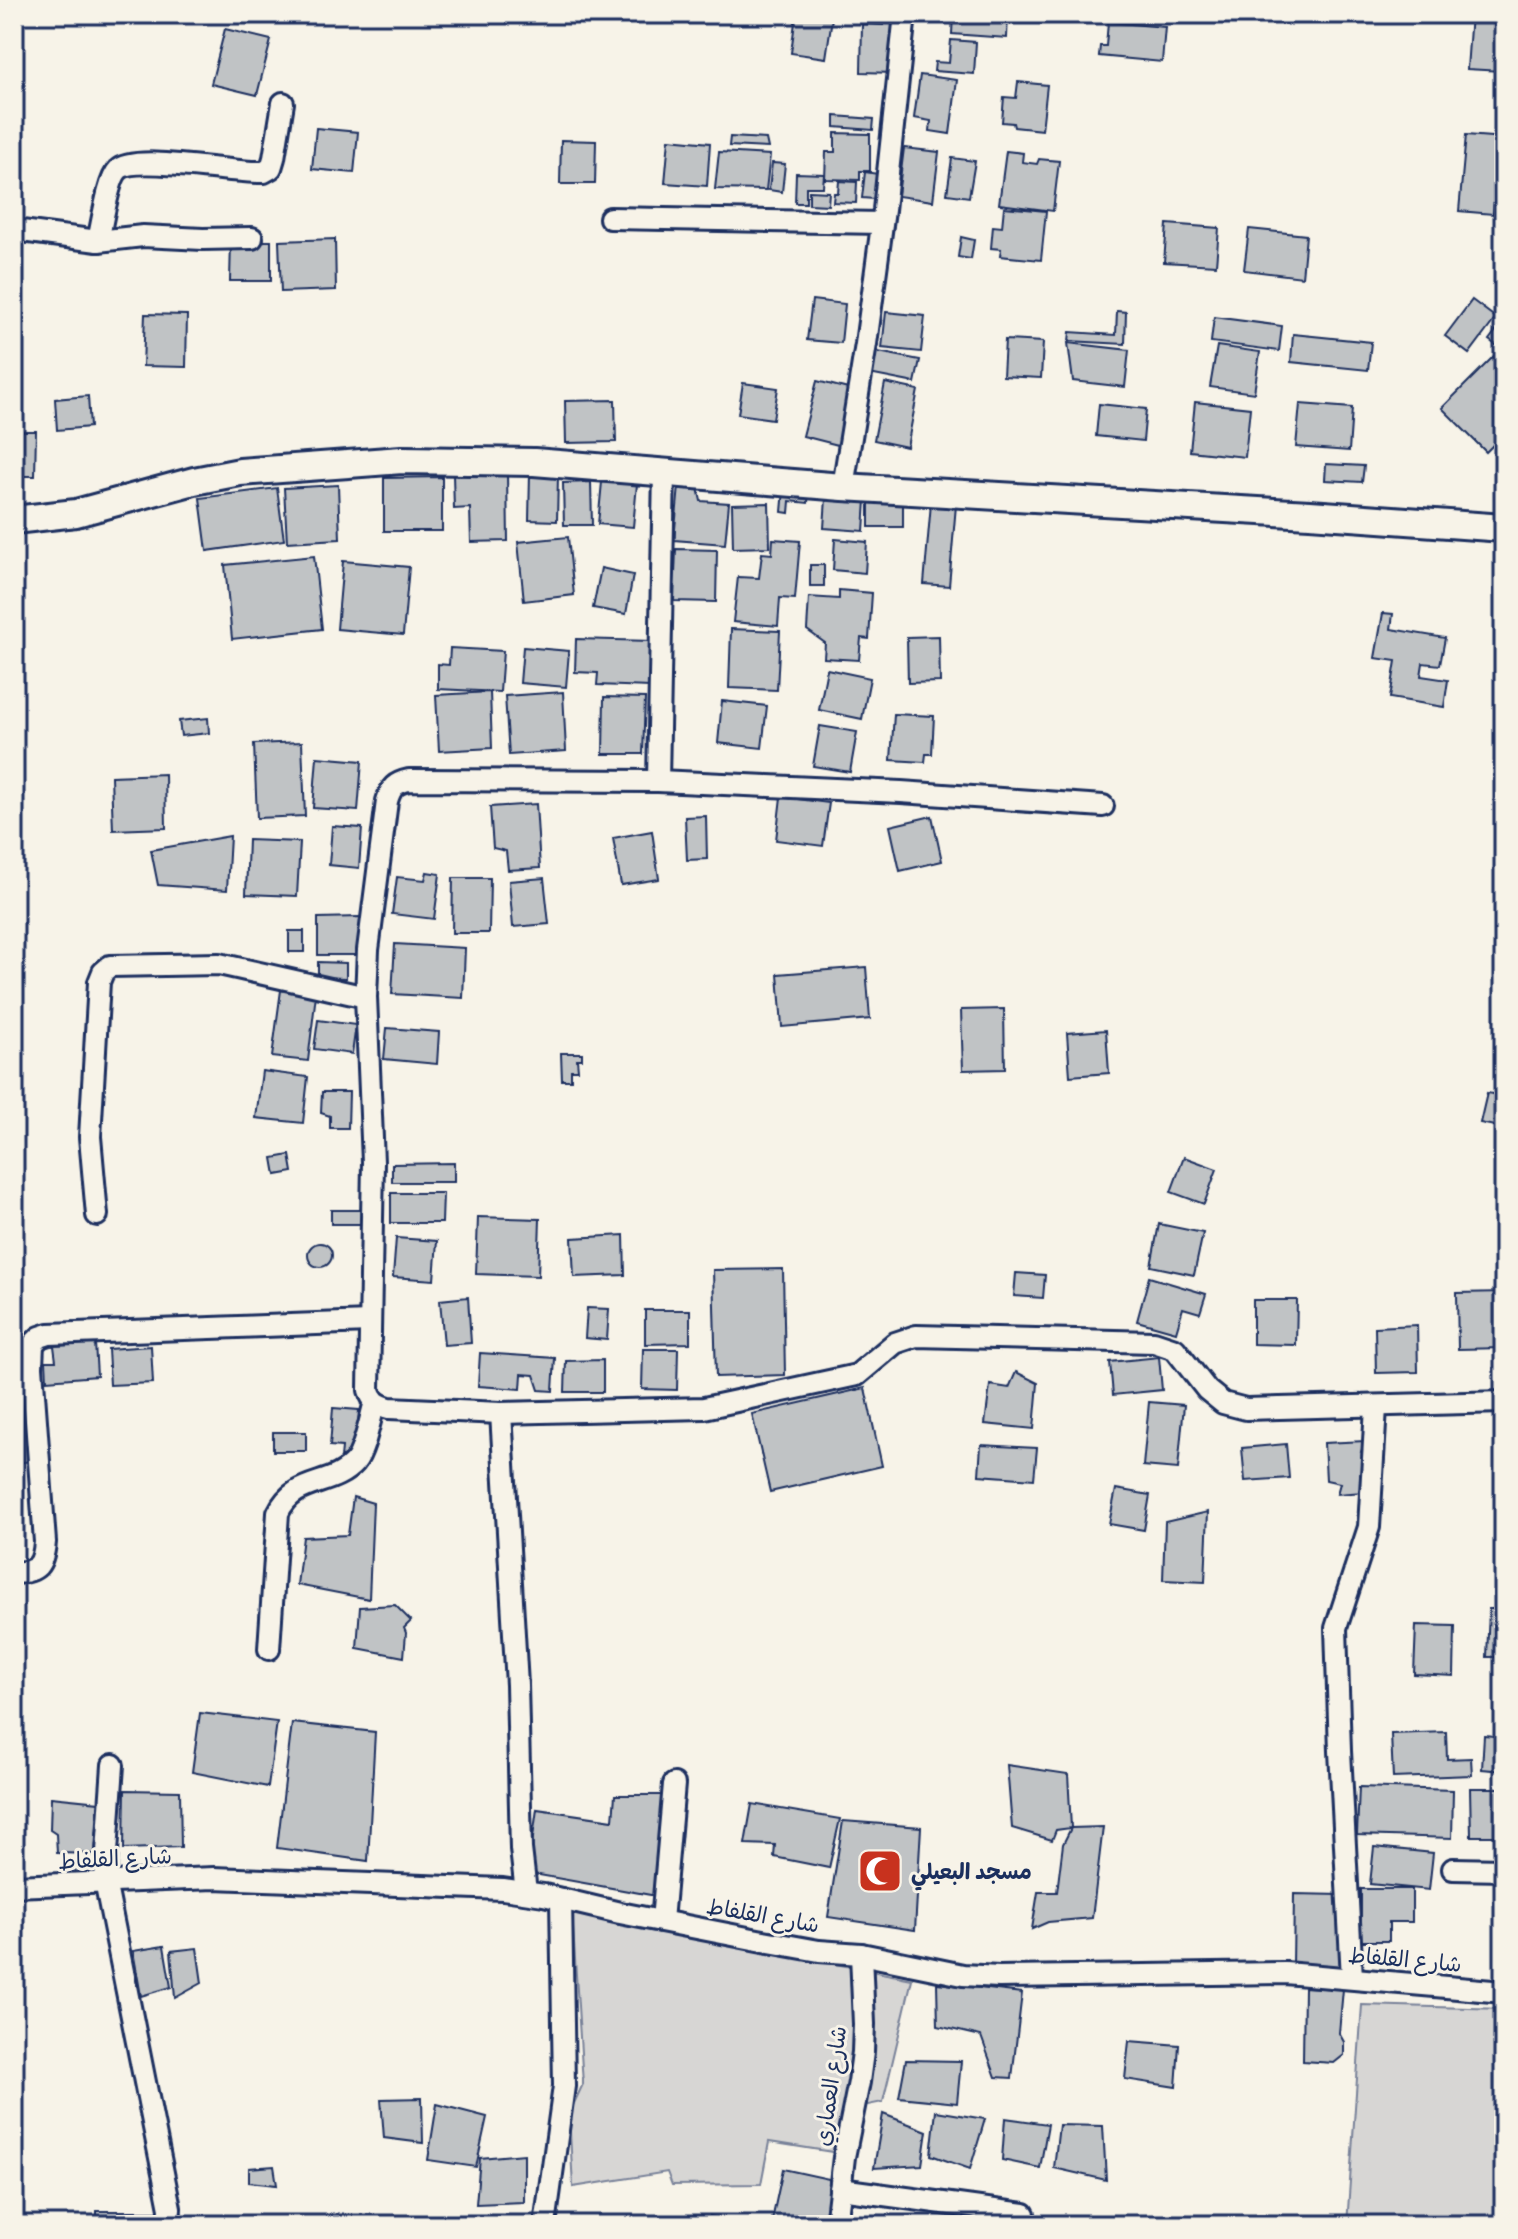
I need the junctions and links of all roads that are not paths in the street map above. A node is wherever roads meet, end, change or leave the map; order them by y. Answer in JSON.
{"nodes":[{"id":1,"x":905,"y":14,"type":"edge"},
{"id":2,"x":283,"y":103,"type":"dead end"},
{"id":3,"x":610,"y":218,"type":"dead end"},
{"id":4,"x":882,"y":223,"type":"junction"},
{"id":5,"x":14,"y":230,"type":"edge"},
{"id":6,"x":252,"y":238,"type":"dead end"},
{"id":7,"x":98,"y":241,"type":"junction"},
{"id":8,"x":664,"y":471,"type":"junction"},
{"id":9,"x":843,"y":487,"type":"junction"},
{"id":10,"x":14,"y":520,"type":"edge"},
{"id":11,"x":1504,"y":528,"type":"edge"},
{"id":12,"x":658,"y":781,"type":"junction"},
{"id":13,"x":1103,"y":806,"type":"dead end"},
{"id":14,"x":366,"y":997,"type":"junction"},
{"id":15,"x":97,"y":1215,"type":"dead end"},
{"id":16,"x":369,"y":1322,"type":"junction"},
{"id":17,"x":375,"y":1402,"type":"junction"},
{"id":18,"x":1504,"y":1402,"type":"edge"},
{"id":19,"x":1376,"y":1407,"type":"junction"},
{"id":20,"x":501,"y":1413,"type":"junction"},
{"id":21,"x":14,"y":1573,"type":"edge"},
{"id":22,"x":269,"y":1649,"type":"dead end"},
{"id":23,"x":113,"y":1765,"type":"dead end"},
{"id":24,"x":674,"y":1784,"type":"dead end"},
{"id":25,"x":1453,"y":1869,"type":"dead end"},
{"id":26,"x":1504,"y":1870,"type":"edge"},
{"id":27,"x":105,"y":1881,"type":"junction"},
{"id":28,"x":14,"y":1886,"type":"edge"},
{"id":29,"x":526,"y":1892,"type":"junction"},
{"id":30,"x":561,"y":1899,"type":"junction"},
{"id":31,"x":662,"y":1921,"type":"junction"},
{"id":32,"x":861,"y":1954,"type":"junction"},
{"id":33,"x":1352,"y":1978,"type":"junction"},
{"id":34,"x":1504,"y":1992,"type":"edge"},
{"id":35,"x":840,"y":2189,"type":"junction"},
{"id":36,"x":1024,"y":2214,"type":"dead end"},
{"id":37,"x":169,"y":2225,"type":"edge"},
{"id":38,"x":545,"y":2225,"type":"edge"},
{"id":39,"x":836,"y":2225,"type":"edge"}],
"edges":[{"from":1,"to":4,"type":"street"},
{"from":2,"to":7,"type":"street"},
{"from":3,"to":4,"type":"street"},
{"from":4,"to":9,"type":"street"},
{"from":5,"to":7,"type":"street"},
{"from":6,"to":7,"type":"street"},
{"from":8,"to":9,"type":"street"},
{"from":8,"to":10,"type":"street"},
{"from":8,"to":12,"type":"street"},
{"from":9,"to":11,"type":"street"},
{"from":12,"to":13,"type":"street"},
{"from":12,"to":14,"type":"street"},
{"from":14,"to":15,"type":"street"},
{"from":14,"to":16,"type":"street"},
{"from":16,"to":17,"type":"street"},
{"from":16,"to":21,"type":"street"},
{"from":17,"to":20,"type":"street"},
{"from":17,"to":22,"type":"street"},
{"from":18,"to":19,"type":"street"},
{"from":19,"to":20,"type":"street"},
{"from":19,"to":33,"type":"street"},
{"from":20,"to":29,"type":"street"},
{"from":23,"to":27,"type":"street"},
{"from":24,"to":31,"type":"street"},
{"from":25,"to":26,"type":"street"},
{"from":27,"to":28,"type":"street","name":"شارع القلفاط"},
{"from":27,"to":29,"type":"street","name":"شارع القلفاط"},
{"from":27,"to":37,"type":"street"},
{"from":29,"to":30,"type":"street","name":"شارع القلفاط"},
{"from":30,"to":31,"type":"street","name":"شارع القلفاط"},
{"from":30,"to":38,"type":"street"},
{"from":31,"to":32,"type":"street","name":"شارع القلفاط"},
{"from":32,"to":33,"type":"street","name":"شارع القلفاط"},
{"from":32,"to":35,"type":"street","name":"شارع العماري"},
{"from":33,"to":34,"type":"street","name":"شارع القلفاط"},
{"from":35,"to":36,"type":"street"},
{"from":35,"to":39,"type":"street","name":"شارع العماري"}]}
